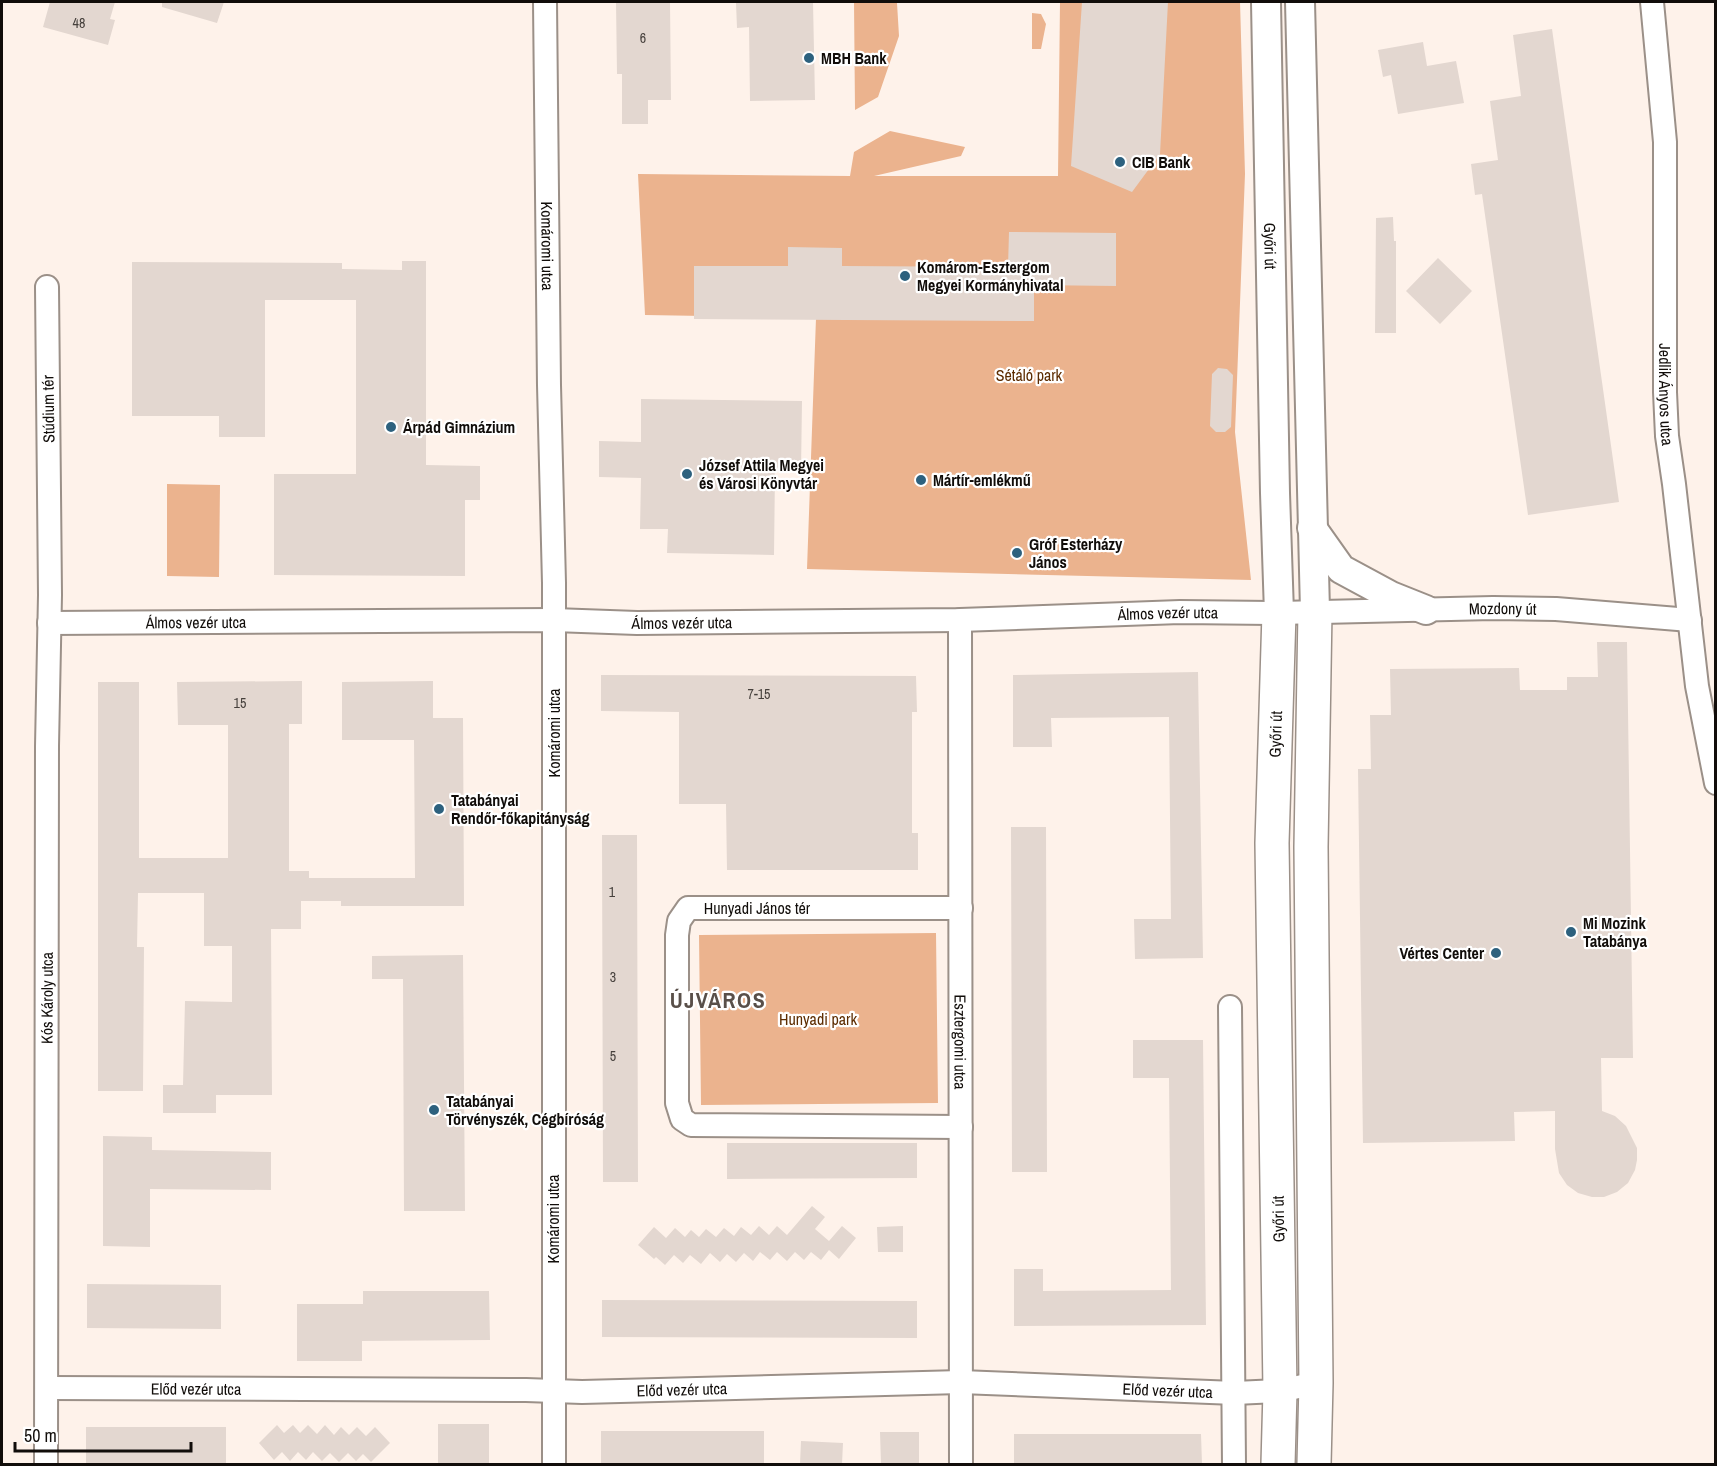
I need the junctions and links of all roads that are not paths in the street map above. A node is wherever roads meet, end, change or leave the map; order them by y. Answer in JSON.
{"nodes":[{"id":1,"x":545,"y":2,"type":"edge"},
{"id":2,"x":1266,"y":2,"type":"edge"},
{"id":3,"x":1300,"y":2,"type":"edge"},
{"id":4,"x":1652,"y":2,"type":"edge"},
{"id":5,"x":46,"y":287,"type":"dead end"},
{"id":6,"x":1312,"y":527,"type":"junction"},
{"id":7,"x":49,"y":532,"type":"joint"},
{"id":8,"x":1426,"y":610,"type":"junction"},
{"id":9,"x":1315,"y":611,"type":"junction"},
{"id":10,"x":1279,"y":613,"type":"junction"},
{"id":11,"x":554,"y":620,"type":"junction"},
{"id":12,"x":960,"y":620,"type":"junction"},
{"id":13,"x":1690,"y":620,"type":"junction"},
{"id":14,"x":49,"y":623,"type":"junction"},
{"id":15,"x":1716,"y":783,"type":"edge"},
{"id":16,"x":961,"y":908,"type":"junction"},
{"id":17,"x":1230,"y":1007,"type":"dead end"},
{"id":18,"x":961,"y":1127,"type":"junction"},
{"id":19,"x":961,"y":1382,"type":"junction"},
{"id":20,"x":1316,"y":1383,"type":"junction"},
{"id":21,"x":48,"y":1388,"type":"junction"},
{"id":22,"x":553,"y":1390,"type":"junction"},
{"id":23,"x":1280,"y":1391,"type":"junction"},
{"id":24,"x":1235,"y":1392,"type":"junction"},
{"id":25,"x":46,"y":1464,"type":"edge"},
{"id":26,"x":554,"y":1464,"type":"edge"},
{"id":27,"x":961,"y":1464,"type":"edge"},
{"id":28,"x":1234,"y":1464,"type":"edge"},
{"id":29,"x":1278,"y":1464,"type":"edge"},
{"id":30,"x":1314,"y":1464,"type":"edge"}],
"edges":[{"from":1,"to":11,"type":"street","name":"Komáromi utca"},
{"from":2,"to":10,"type":"street","name":"Győri út"},
{"from":3,"to":6,"type":"street"},
{"from":4,"to":13,"type":"street","name":"Jedlik Ányos utca"},
{"from":5,"to":7,"type":"street","name":"Stúdium tér"},
{"from":6,"to":8,"type":"street"},
{"from":6,"to":9,"type":"street"},
{"from":7,"to":14,"type":"street","name":"Kós Károly utca"},
{"from":8,"to":9,"type":"street","name":"Mozdony út"},
{"from":8,"to":13,"type":"street","name":"Mozdony út"},
{"from":9,"to":10,"type":"street","name":"Álmos vezér utca"},
{"from":9,"to":20,"type":"main road"},
{"from":10,"to":12,"type":"street","name":"Álmos vezér utca"},
{"from":10,"to":23,"type":"main road","name":"Győri út"},
{"from":11,"to":12,"type":"street","name":"Álmos vezér utca"},
{"from":11,"to":14,"type":"street","name":"Álmos vezér utca"},
{"from":11,"to":22,"type":"street","name":"Komáromi utca"},
{"from":12,"to":16,"type":"street","name":"Esztergomi utca"},
{"from":13,"to":15,"type":"street","name":"Jedlik Ányos utca"},
{"from":14,"to":21,"type":"street","name":"Kós Károly utca"},
{"from":16,"to":18,"type":"street","name":"Esztergomi utca"},
{"from":16,"to":18,"type":"street","name":"Hunyadi János tér"},
{"from":17,"to":24,"type":"street"},
{"from":18,"to":19,"type":"street","name":"Esztergomi utca"},
{"from":19,"to":22,"type":"street","name":"Előd vezér utca"},
{"from":19,"to":24,"type":"street","name":"Előd vezér utca"},
{"from":19,"to":27,"type":"street","name":"Esztergomi utca"},
{"from":20,"to":23,"type":"street","name":"Előd vezér utca"},
{"from":20,"to":30,"type":"main road"},
{"from":21,"to":22,"type":"street","name":"Előd vezér utca"},
{"from":21,"to":25,"type":"street","name":"Kós Károly utca"},
{"from":22,"to":26,"type":"street","name":"Komáromi utca"},
{"from":23,"to":24,"type":"street","name":"Előd vezér utca"},
{"from":23,"to":29,"type":"main road","name":"Győri út"},
{"from":24,"to":28,"type":"street"}]}
